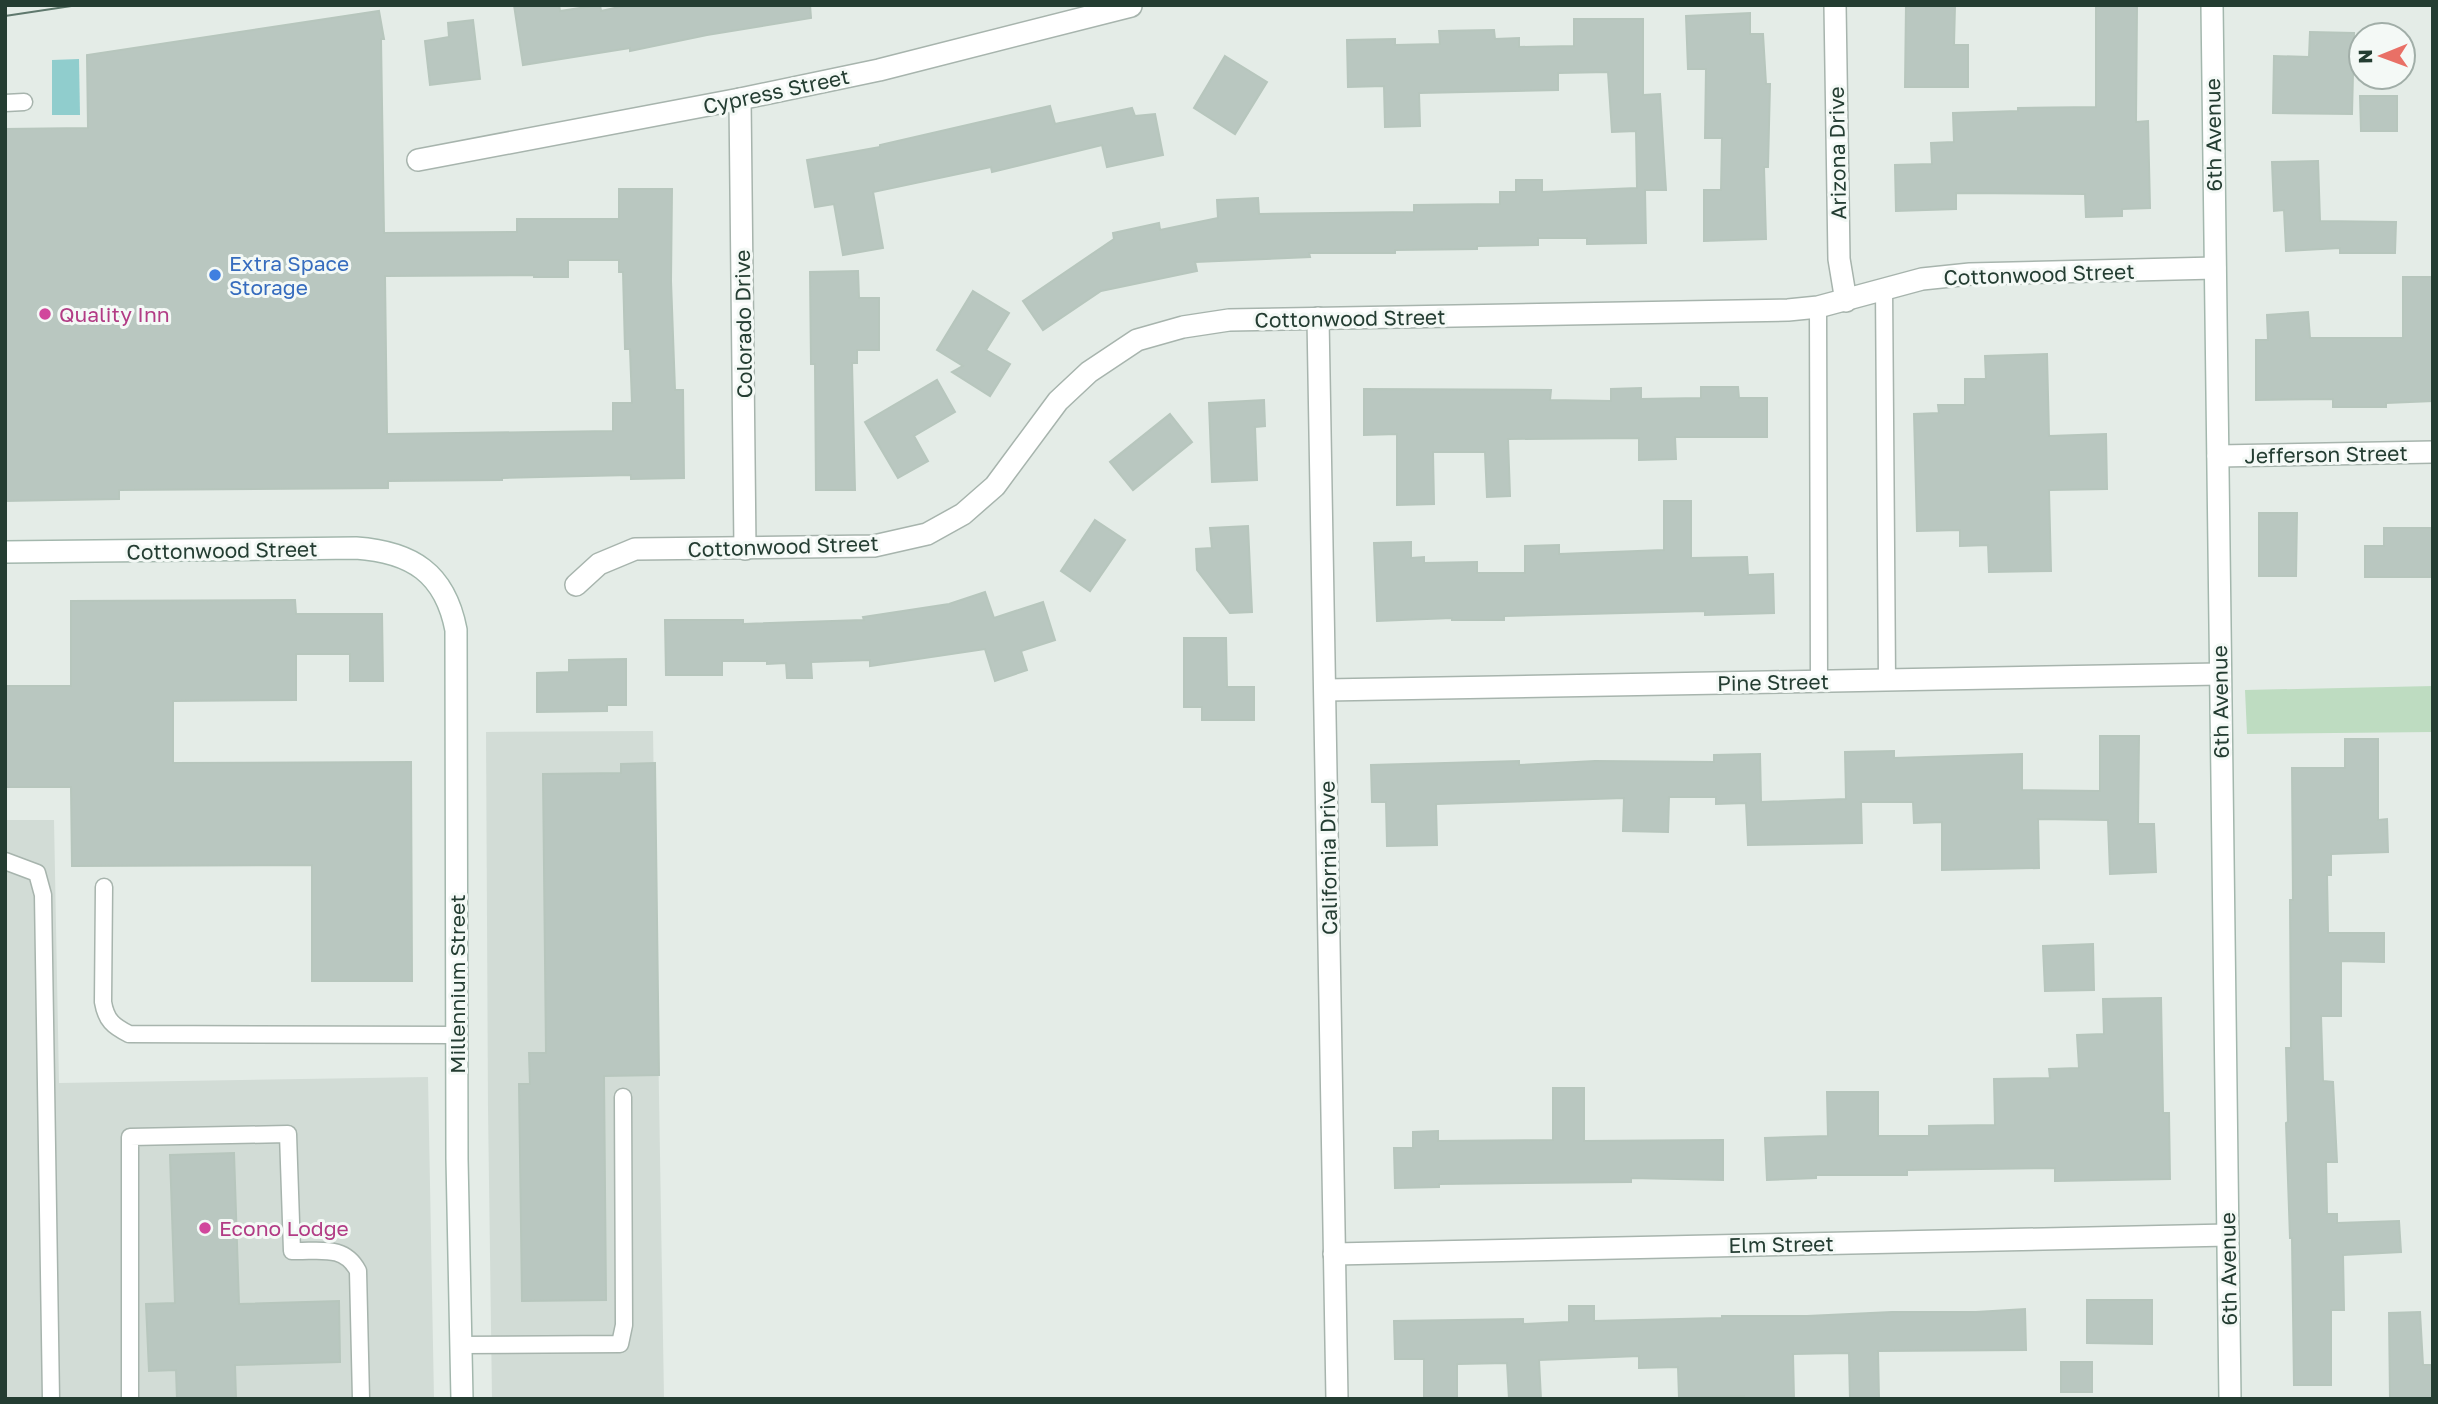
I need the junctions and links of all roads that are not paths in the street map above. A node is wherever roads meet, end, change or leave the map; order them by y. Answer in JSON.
{"nodes":[{"id":1,"x":1835,"y":5,"type":"edge"},
{"id":2,"x":2212,"y":5,"type":"edge"},
{"id":3,"x":1131,"y":6,"type":"edge"},
{"id":4,"x":740,"y":99,"type":"junction"},
{"id":5,"x":24,"y":102,"type":"dead end"},
{"id":6,"x":5,"y":103,"type":"edge"},
{"id":7,"x":418,"y":160,"type":"dead end"},
{"id":8,"x":2215,"y":268,"type":"junction"},
{"id":9,"x":1884,"y":288,"type":"junction"},
{"id":10,"x":1846,"y":301,"type":"junction"},
{"id":11,"x":1818,"y":307,"type":"junction"},
{"id":12,"x":1318,"y":318,"type":"junction"},
{"id":13,"x":2433,"y":452,"type":"edge"},
{"id":14,"x":2218,"y":456,"type":"junction"},
{"id":15,"x":745,"y":549,"type":"junction"},
{"id":16,"x":5,"y":552,"type":"edge"},
{"id":17,"x":431,"y":576,"type":"joint"},
{"id":18,"x":576,"y":585,"type":"dead end"},
{"id":19,"x":2220,"y":674,"type":"junction"},
{"id":20,"x":1887,"y":680,"type":"junction"},
{"id":21,"x":1819,"y":681,"type":"junction"},
{"id":22,"x":1326,"y":690,"type":"junction"},
{"id":23,"x":5,"y":860,"type":"edge"},
{"id":24,"x":104,"y":887,"type":"dead end"},
{"id":25,"x":457,"y":1035,"type":"junction"},
{"id":26,"x":623,"y":1097,"type":"dead end"},
{"id":27,"x":2228,"y":1235,"type":"junction"},
{"id":28,"x":1334,"y":1254,"type":"junction"},
{"id":29,"x":461,"y":1345,"type":"junction"},
{"id":30,"x":51,"y":1399,"type":"edge"},
{"id":31,"x":131,"y":1399,"type":"edge"},
{"id":32,"x":361,"y":1399,"type":"edge"},
{"id":33,"x":462,"y":1399,"type":"edge"},
{"id":34,"x":1337,"y":1399,"type":"edge"},
{"id":35,"x":2230,"y":1399,"type":"edge"}],
"edges":[{"from":1,"to":10,"type":"street","name":"Arizona Drive"},
{"from":2,"to":8,"type":"street","name":"6th Avenue"},
{"from":3,"to":4,"type":"street","name":"Cypress Street"},
{"from":4,"to":7,"type":"street","name":"Cypress Street"},
{"from":4,"to":15,"type":"street","name":"Colorado Drive"},
{"from":5,"to":6,"type":"lane"},
{"from":8,"to":9,"type":"street","name":"Cottonwood Street"},
{"from":8,"to":14,"type":"street","name":"6th Avenue"},
{"from":9,"to":10,"type":"street","name":"Cottonwood Street"},
{"from":9,"to":20,"type":"lane"},
{"from":10,"to":11,"type":"street","name":"Cottonwood Street"},
{"from":11,"to":12,"type":"street","name":"Cottonwood Street"},
{"from":11,"to":21,"type":"lane"},
{"from":12,"to":15,"type":"street","name":"Cottonwood Street"},
{"from":12,"to":22,"type":"street","name":"California Drive"},
{"from":13,"to":14,"type":"street","name":"Jefferson Street"},
{"from":14,"to":19,"type":"street","name":"6th Avenue"},
{"from":15,"to":18,"type":"street","name":"Cottonwood Street"},
{"from":16,"to":17,"type":"street","name":"Cottonwood Street"},
{"from":17,"to":25,"type":"street","name":"Millennium Street"},
{"from":19,"to":20,"type":"street","name":"Pine Street"},
{"from":19,"to":27,"type":"street","name":"6th Avenue"},
{"from":20,"to":21,"type":"street","name":"Pine Street"},
{"from":21,"to":22,"type":"street","name":"Pine Street"},
{"from":22,"to":28,"type":"street","name":"California Drive"},
{"from":23,"to":30,"type":"lane"},
{"from":24,"to":25,"type":"lane"},
{"from":25,"to":29,"type":"street","name":"Millennium Street"},
{"from":26,"to":29,"type":"lane"},
{"from":27,"to":28,"type":"street","name":"Elm Street"},
{"from":27,"to":35,"type":"street","name":"6th Avenue"},
{"from":28,"to":34,"type":"street","name":"California Drive"},
{"from":29,"to":33,"type":"street","name":"Millennium Street"},
{"from":31,"to":32,"type":"lane"}]}
